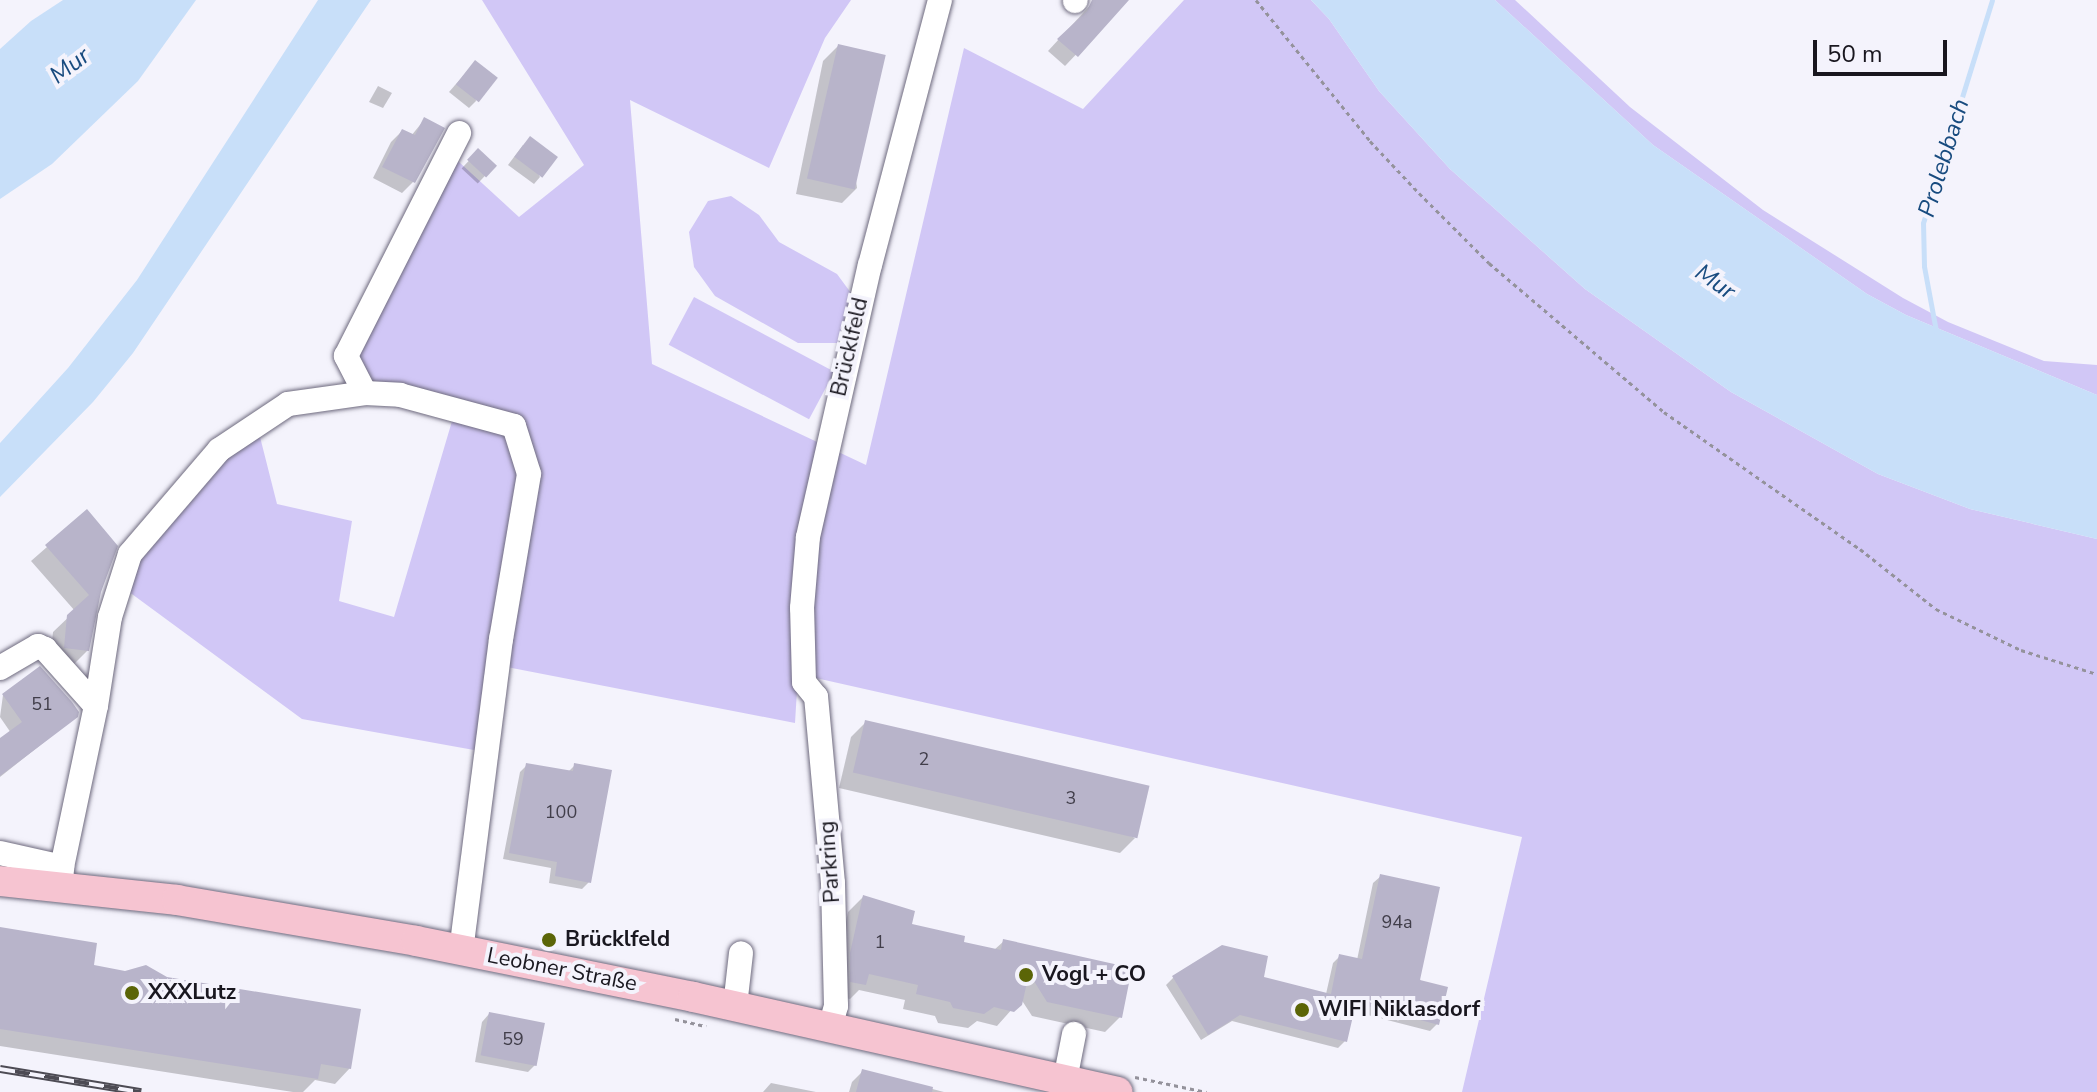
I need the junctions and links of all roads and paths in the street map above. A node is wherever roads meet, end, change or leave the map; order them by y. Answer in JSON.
{"nodes":[{"id":1,"x":940,"y":0,"type":"edge"},
{"id":2,"x":1256,"y":0,"type":"edge"},
{"id":3,"x":459,"y":133,"type":"dead end"},
{"id":4,"x":365,"y":393,"type":"junction"},
{"id":5,"x":0,"y":668,"type":"edge"},
{"id":6,"x":2097,"y":674,"type":"edge"},
{"id":7,"x":816,"y":697,"type":"joint"},
{"id":8,"x":96,"y":706,"type":"junction"},
{"id":9,"x":0,"y":853,"type":"edge"},
{"id":10,"x":62,"y":876,"type":"junction"},
{"id":11,"x":0,"y":881,"type":"edge"},
{"id":12,"x":461,"y":950,"type":"junction"},
{"id":13,"x":741,"y":953,"type":"dead end"},
{"id":14,"x":735,"y":1006,"type":"junction"},
{"id":15,"x":830,"y":1027,"type":"junction"},
{"id":16,"x":1074,"y":1034,"type":"dead end"},
{"id":17,"x":1065,"y":1080,"type":"junction"},
{"id":18,"x":1118,"y":1092,"type":"edge"}],
"edges":[{"from":1,"to":7,"type":"street","name":"Brücklfeld"},
{"from":2,"to":6,"type":"path"},
{"from":3,"to":4,"type":"street"},
{"from":4,"to":8,"type":"street"},
{"from":4,"to":12,"type":"street"},
{"from":5,"to":8,"type":"street"},
{"from":7,"to":15,"type":"street","name":"Parkring"},
{"from":8,"to":10,"type":"street"},
{"from":9,"to":10,"type":"street"},
{"from":10,"to":11,"type":"main road","name":"Leobner Straße"},
{"from":10,"to":12,"type":"main road","name":"Leobner Straße"},
{"from":12,"to":14,"type":"main road","name":"Leobner Straße"},
{"from":13,"to":14,"type":"street"},
{"from":14,"to":15,"type":"main road","name":"Leobner Straße"},
{"from":15,"to":17,"type":"main road","name":"Leobner Straße"},
{"from":16,"to":17,"type":"street"},
{"from":17,"to":18,"type":"main road","name":"Leobner Straße"}]}
